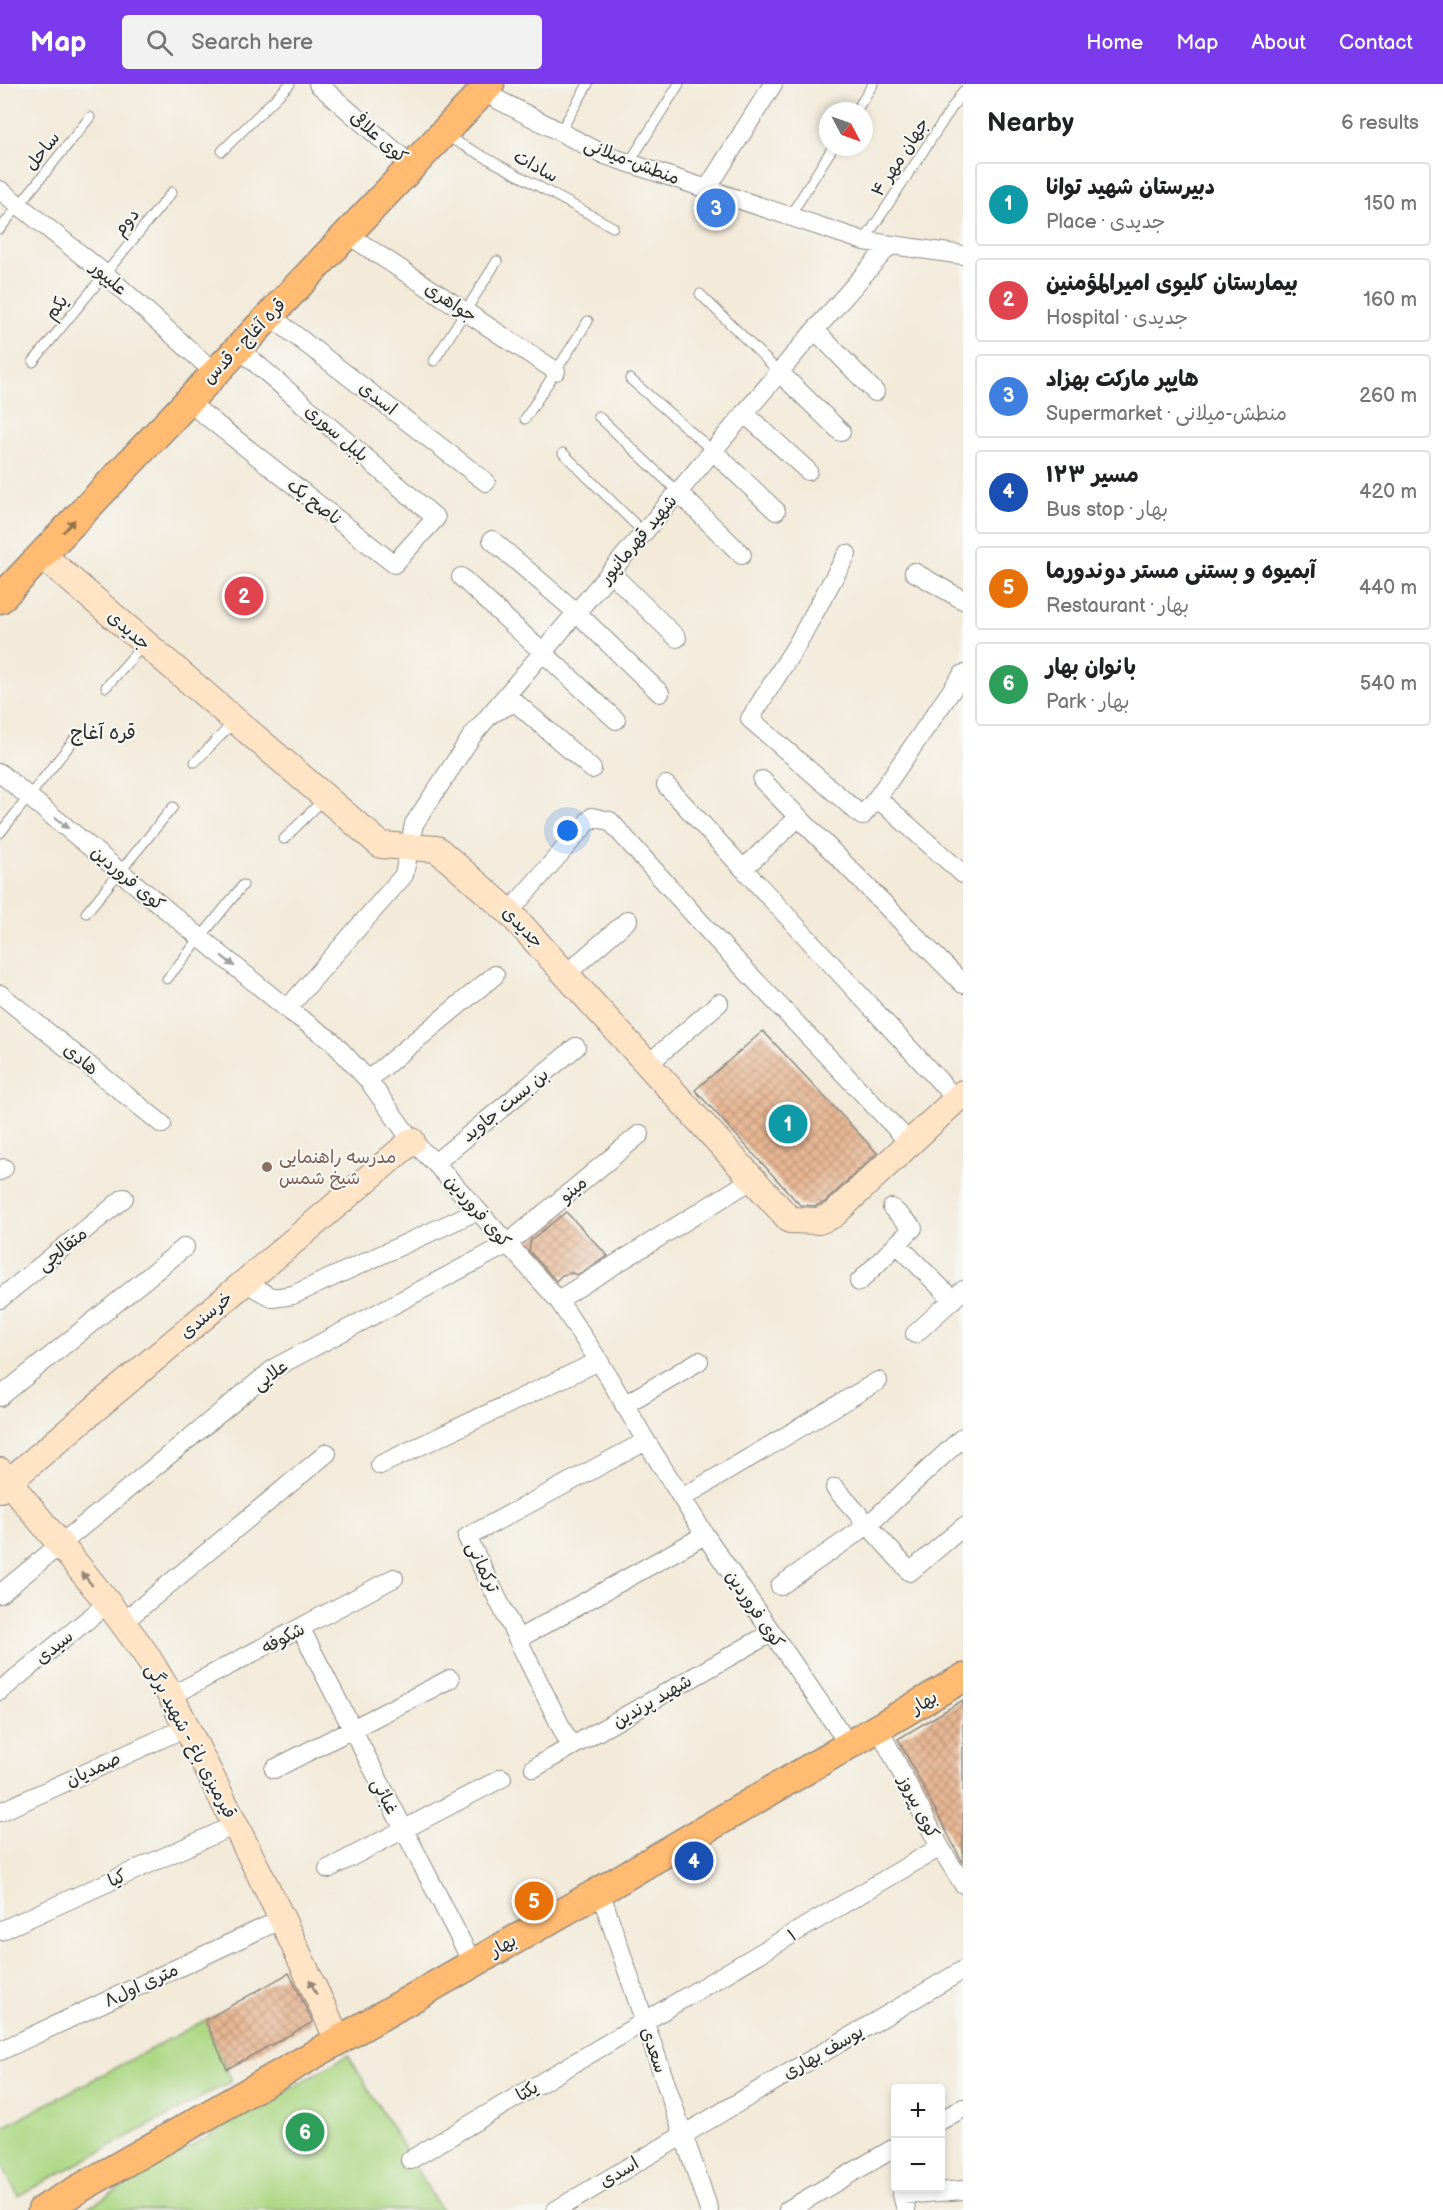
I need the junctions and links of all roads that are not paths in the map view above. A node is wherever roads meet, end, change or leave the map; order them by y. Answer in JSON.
{"nodes":[{"id":1,"x":290,"y":84,"type":"edge"},
{"id":2,"x":318,"y":84,"type":"edge"},
{"id":3,"x":588,"y":84,"type":"edge"},
{"id":4,"x":680,"y":84,"type":"edge"},
{"id":5,"x":773,"y":84,"type":"edge"},
{"id":6,"x":873,"y":84,"type":"edge"},
{"id":7,"x":486,"y":88,"type":"edge"},
{"id":8,"x":963,"y":91,"type":"edge"},
{"id":9,"x":862,"y":102,"type":"edge"},
{"id":10,"x":90,"y":117,"type":"dead end"},
{"id":11,"x":560,"y":132,"type":"junction"},
{"id":12,"x":443,"y":134,"type":"junction"},
{"id":13,"x":222,"y":151,"type":"dead end"},
{"id":14,"x":827,"y":156,"type":"edge"},
{"id":15,"x":629,"y":163,"type":"junction"},
{"id":16,"x":412,"y":166,"type":"junction"},
{"id":17,"x":707,"y":189,"type":"junction"},
{"id":18,"x":0,"y":190,"type":"edge"},
{"id":19,"x":172,"y":192,"type":"dead end"},
{"id":20,"x":19,"y":205,"type":"junction"},
{"id":21,"x":790,"y":216,"type":"junction"},
{"id":22,"x":613,"y":226,"type":"dead end"},
{"id":23,"x":0,"y":229,"type":"edge"},
{"id":24,"x":347,"y":234,"type":"junction"},
{"id":25,"x":864,"y":241,"type":"junction"},
{"id":26,"x":890,"y":245,"type":"junction"},
{"id":27,"x":963,"y":255,"type":"edge"},
{"id":28,"x":497,"y":261,"type":"dead end"},
{"id":29,"x":104,"y":273,"type":"junction"},
{"id":30,"x":700,"y":294,"type":"dead end"},
{"id":31,"x":465,"y":311,"type":"junction"},
{"id":32,"x":269,"y":315,"type":"junction"},
{"id":33,"x":588,"y":321,"type":"dead end"},
{"id":34,"x":815,"y":330,"type":"junction"},
{"id":35,"x":238,"y":348,"type":"junction"},
{"id":36,"x":434,"y":361,"type":"dead end"},
{"id":37,"x":33,"y":362,"type":"dead end"},
{"id":38,"x":556,"y":371,"type":"junction"},
{"id":39,"x":214,"y":372,"type":"junction"},
{"id":40,"x":779,"y":372,"type":"junction"},
{"id":41,"x":630,"y":379,"type":"dead end"},
{"id":42,"x":875,"y":392,"type":"dead end"},
{"id":43,"x":187,"y":401,"type":"junction"},
{"id":44,"x":744,"y":413,"type":"junction"},
{"id":45,"x":598,"y":416,"type":"dead end"},
{"id":46,"x":525,"y":419,"type":"dead end"},
{"id":47,"x":841,"y":432,"type":"dead end"},
{"id":48,"x":713,"y":451,"type":"junction"},
{"id":49,"x":563,"y":453,"type":"dead end"},
{"id":50,"x":808,"y":471,"type":"dead end"},
{"id":51,"x":486,"y":482,"type":"dead end"},
{"id":52,"x":678,"y":492,"type":"junction"},
{"id":53,"x":776,"y":511,"type":"dead end"},
{"id":54,"x":436,"y":519,"type":"joint"},
{"id":55,"x":644,"y":532,"type":"junction"},
{"id":56,"x":492,"y":540,"type":"dead end"},
{"id":57,"x":847,"y":554,"type":"dead end"},
{"id":58,"x":42,"y":555,"type":"junction"},
{"id":59,"x":742,"y":555,"type":"dead end"},
{"id":60,"x":610,"y":572,"type":"junction"},
{"id":61,"x":914,"y":572,"type":"dead end"},
{"id":62,"x":461,"y":577,"type":"dead end"},
{"id":63,"x":0,"y":599,"type":"edge"},
{"id":64,"x":963,"y":600,"type":"edge"},
{"id":65,"x":576,"y":612,"type":"junction"},
{"id":66,"x":677,"y":638,"type":"dead end"},
{"id":67,"x":145,"y":643,"type":"junction"},
{"id":68,"x":542,"y":652,"type":"junction"},
{"id":69,"x":963,"y":674,"type":"edge"},
{"id":70,"x":106,"y":687,"type":"dead end"},
{"id":71,"x":660,"y":693,"type":"dead end"},
{"id":72,"x":491,"y":713,"type":"junction"},
{"id":73,"x":235,"y":720,"type":"junction"},
{"id":74,"x":616,"y":720,"type":"dead end"},
{"id":75,"x":77,"y":736,"type":"dead end"},
{"id":76,"x":195,"y":762,"type":"dead end"},
{"id":77,"x":592,"y":769,"type":"dead end"},
{"id":78,"x":0,"y":773,"type":"edge"},
{"id":79,"x":762,"y":780,"type":"dead end"},
{"id":80,"x":666,"y":785,"type":"dead end"},
{"id":81,"x":29,"y":796,"type":"junction"},
{"id":82,"x":325,"y":798,"type":"junction"},
{"id":83,"x":877,"y":798,"type":"junction"},
{"id":84,"x":173,"y":807,"type":"dead end"},
{"id":85,"x":799,"y":817,"type":"junction"},
{"id":86,"x":0,"y":833,"type":"edge"},
{"id":87,"x":284,"y":839,"type":"dead end"},
{"id":88,"x":410,"y":848,"type":"junction"},
{"id":89,"x":743,"y":869,"type":"junction"},
{"id":90,"x":120,"y":872,"type":"junction"},
{"id":91,"x":963,"y":874,"type":"edge"},
{"id":92,"x":243,"y":885,"type":"dead end"},
{"id":93,"x":509,"y":912,"type":"junction"},
{"id":94,"x":86,"y":913,"type":"dead end"},
{"id":95,"x":628,"y":920,"type":"dead end"},
{"id":96,"x":200,"y":938,"type":"junction"},
{"id":97,"x":566,"y":974,"type":"junction"},
{"id":98,"x":495,"y":975,"type":"dead end"},
{"id":99,"x":167,"y":979,"type":"dead end"},
{"id":100,"x":963,"y":984,"type":"edge"},
{"id":101,"x":0,"y":994,"type":"edge"},
{"id":102,"x":719,"y":1003,"type":"dead end"},
{"id":103,"x":287,"y":1009,"type":"junction"},
{"id":104,"x":576,"y":1047,"type":"dead end"},
{"id":105,"x":648,"y":1064,"type":"junction"},
{"id":106,"x":368,"y":1080,"type":"junction"},
{"id":107,"x":960,"y":1096,"type":"edge"},
{"id":108,"x":162,"y":1124,"type":"dead end"},
{"id":109,"x":640,"y":1134,"type":"dead end"},
{"id":110,"x":412,"y":1141,"type":"junction"},
{"id":111,"x":909,"y":1142,"type":"junction"},
{"id":112,"x":435,"y":1163,"type":"junction"},
{"id":113,"x":753,"y":1179,"type":"junction"},
{"id":114,"x":124,"y":1198,"type":"dead end"},
{"id":115,"x":892,"y":1208,"type":"dead end"},
{"id":116,"x":477,"y":1211,"type":"junction"},
{"id":117,"x":897,"y":1244,"type":"junction"},
{"id":118,"x":506,"y":1245,"type":"junction"},
{"id":119,"x":185,"y":1247,"type":"dead end"},
{"id":120,"x":244,"y":1282,"type":"junction"},
{"id":121,"x":859,"y":1282,"type":"dead end"},
{"id":122,"x":958,"y":1295,"type":"edge"},
{"id":123,"x":0,"y":1299,"type":"edge"},
{"id":124,"x":558,"y":1300,"type":"junction"},
{"id":125,"x":915,"y":1334,"type":"dead end"},
{"id":126,"x":599,"y":1361,"type":"junction"},
{"id":127,"x":699,"y":1361,"type":"dead end"},
{"id":128,"x":878,"y":1381,"type":"dead end"},
{"id":129,"x":0,"y":1397,"type":"edge"},
{"id":130,"x":624,"y":1405,"type":"junction"},
{"id":131,"x":963,"y":1437,"type":"edge"},
{"id":132,"x":646,"y":1441,"type":"junction"},
{"id":133,"x":327,"y":1453,"type":"dead end"},
{"id":134,"x":380,"y":1465,"type":"dead end"},
{"id":135,"x":3,"y":1480,"type":"edge"},
{"id":136,"x":835,"y":1488,"type":"dead end"},
{"id":137,"x":682,"y":1498,"type":"junction"},
{"id":138,"x":868,"y":1525,"type":"junction"},
{"id":139,"x":963,"y":1527,"type":"edge"},
{"id":140,"x":705,"y":1535,"type":"junction"},
{"id":141,"x":60,"y":1546,"type":"junction"},
{"id":142,"x":394,"y":1578,"type":"dead end"},
{"id":143,"x":780,"y":1586,"type":"dead end"},
{"id":144,"x":0,"y":1594,"type":"edge"},
{"id":145,"x":115,"y":1613,"type":"junction"},
{"id":146,"x":301,"y":1629,"type":"junction"},
{"id":147,"x":771,"y":1633,"type":"junction"},
{"id":148,"x":518,"y":1639,"type":"junction"},
{"id":149,"x":450,"y":1678,"type":"dead end"},
{"id":150,"x":963,"y":1678,"type":"edge"},
{"id":151,"x":0,"y":1691,"type":"edge"},
{"id":152,"x":171,"y":1696,"type":"junction"},
{"id":153,"x":186,"y":1726,"type":"junction"},
{"id":154,"x":879,"y":1729,"type":"junction"},
{"id":155,"x":352,"y":1730,"type":"junction"},
{"id":156,"x":849,"y":1745,"type":"junction"},
{"id":157,"x":571,"y":1747,"type":"junction"},
{"id":158,"x":534,"y":1768,"type":"dead end"},
{"id":159,"x":274,"y":1769,"type":"dead end"},
{"id":160,"x":502,"y":1778,"type":"dead end"},
{"id":161,"x":0,"y":1812,"type":"edge"},
{"id":162,"x":235,"y":1824,"type":"junction"},
{"id":163,"x":402,"y":1829,"type":"junction"},
{"id":164,"x":940,"y":1847,"type":"junction"},
{"id":165,"x":328,"y":1869,"type":"dead end"},
{"id":166,"x":963,"y":1884,"type":"edge"},
{"id":167,"x":600,"y":1891,"type":"junction"},
{"id":168,"x":282,"y":1919,"type":"junction"},
{"id":169,"x":0,"y":1930,"type":"edge"},
{"id":170,"x":472,"y":1962,"type":"junction"},
{"id":171,"x":963,"y":1970,"type":"edge"},
{"id":172,"x":644,"y":2022,"type":"junction"},
{"id":173,"x":338,"y":2040,"type":"junction"},
{"id":174,"x":0,"y":2051,"type":"edge"},
{"id":175,"x":963,"y":2108,"type":"edge"},
{"id":176,"x":945,"y":2118,"type":"edge"},
{"id":177,"x":683,"y":2135,"type":"junction"},
{"id":178,"x":891,"y":2150,"type":"edge"},
{"id":179,"x":410,"y":2160,"type":"dead end"},
{"id":180,"x":963,"y":2190,"type":"edge"},
{"id":181,"x":42,"y":2210,"type":"edge"},
{"id":182,"x":555,"y":2210,"type":"edge"},
{"id":183,"x":709,"y":2210,"type":"edge"},
{"id":184,"x":788,"y":2210,"type":"edge"},
{"id":185,"x":906,"y":2210,"type":"edge"}],
"edges":[{"from":1,"to":13,"type":"lane"},
{"from":2,"to":16,"type":"street","name":"کوی علافی"},
{"from":3,"to":11,"type":"lane"},
{"from":4,"to":15,"type":"lane"},
{"from":5,"to":17,"type":"street"},
{"from":6,"to":9,"type":"lane"},
{"from":7,"to":11,"type":"street","name":"منطش-میلانی"},
{"from":7,"to":12,"type":"main road","name":"قره آغاج - قدس"},
{"from":8,"to":25,"type":"lane","name":"جهان مهر ۴"},
{"from":10,"to":20,"type":"lane","name":"ساحل"},
{"from":11,"to":15,"type":"street","name":"منطش-میلانی"},
{"from":12,"to":16,"type":"main road","name":"قره آغاج - قدس"},
{"from":12,"to":22,"type":"lane","name":"سادات"},
{"from":14,"to":21,"type":"lane"},
{"from":15,"to":17,"type":"street","name":"منطش-میلانی"},
{"from":16,"to":24,"type":"main road","name":"قره آغاج - قدس"},
{"from":17,"to":21,"type":"street","name":"منطش-میلانی"},
{"from":18,"to":20,"type":"street","name":"علیپور"},
{"from":19,"to":29,"type":"lane","name":"دوم"},
{"from":20,"to":23,"type":"lane","name":"ساحل"},
{"from":20,"to":29,"type":"street","name":"علیپور"},
{"from":21,"to":25,"type":"street","name":"منطش-میلانی"},
{"from":24,"to":31,"type":"street","name":"جواهری"},
{"from":24,"to":32,"type":"main road","name":"قره آغاج - قدس"},
{"from":25,"to":26,"type":"street","name":"منطش-میلانی"},
{"from":26,"to":27,"type":"street","name":"منطش-میلانی"},
{"from":26,"to":34,"type":"street","name":"شهید قهرمانپور"},
{"from":28,"to":31,"type":"lane"},
{"from":29,"to":37,"type":"lane","name":"یکم"},
{"from":29,"to":39,"type":"street","name":"علیپور"},
{"from":30,"to":40,"type":"lane"},
{"from":31,"to":36,"type":"lane"},
{"from":31,"to":38,"type":"street","name":"جواهری"},
{"from":32,"to":35,"type":"main road","name":"قره آغاج - قدس"},
{"from":32,"to":51,"type":"street","name":"اسدی"},
{"from":33,"to":38,"type":"lane"},
{"from":34,"to":40,"type":"street","name":"شهید قهرمانپور"},
{"from":34,"to":42,"type":"street"},
{"from":35,"to":39,"type":"main road","name":"قره آغاج - قدس"},
{"from":35,"to":54,"type":"street","name":"بلبل سوری"},
{"from":38,"to":46,"type":"lane"},
{"from":39,"to":43,"type":"main road","name":"قره آغاج - قدس"},
{"from":40,"to":44,"type":"street","name":"شهید قهرمانپور"},
{"from":40,"to":47,"type":"street"},
{"from":41,"to":48,"type":"lane"},
{"from":43,"to":54,"type":"street","name":"ناصح یک"},
{"from":58,"to":43,"type":"main road","name":"قره آغاج - قدس","one_way":true},
{"from":44,"to":48,"type":"street","name":"شهید قهرمانپور"},
{"from":44,"to":50,"type":"street"},
{"from":45,"to":52,"type":"lane"},
{"from":48,"to":52,"type":"street","name":"شهید قهرمانپور"},
{"from":48,"to":53,"type":"street"},
{"from":49,"to":55,"type":"lane"},
{"from":52,"to":55,"type":"street","name":"شهید قهرمانپور"},
{"from":52,"to":59,"type":"street"},
{"from":55,"to":60,"type":"street","name":"شهید قهرمانپور"},
{"from":56,"to":65,"type":"street"},
{"from":57,"to":83,"type":"street"},
{"from":58,"to":63,"type":"main road","name":"قره آغاج - قدس"},
{"from":58,"to":67,"type":"street","name":"جدیدی"},
{"from":60,"to":65,"type":"street","name":"شهید قهرمانپور"},
{"from":60,"to":66,"type":"street"},
{"from":61,"to":64,"type":"street"},
{"from":62,"to":68,"type":"street"},
{"from":65,"to":68,"type":"street","name":"شهید قهرمانپور"},
{"from":65,"to":71,"type":"street"},
{"from":67,"to":70,"type":"lane"},
{"from":67,"to":73,"type":"street","name":"جدیدی"},
{"from":68,"to":72,"type":"street","name":"شهید قهرمانپور"},
{"from":68,"to":74,"type":"street"},
{"from":69,"to":83,"type":"street"},
{"from":72,"to":77,"type":"street"},
{"from":72,"to":88,"type":"street","name":"شهید قهرمانپور"},
{"from":73,"to":76,"type":"lane"},
{"from":73,"to":82,"type":"street","name":"جدیدی"},
{"from":75,"to":81,"type":"lane"},
{"from":78,"to":81,"type":"street","name":"کوی فروردین"},
{"from":79,"to":85,"type":"street"},
{"from":80,"to":89,"type":"street"},
{"from":81,"to":86,"type":"lane"},
{"from":81,"to":90,"type":"street","name":"کوی فروردین","one_way":true},
{"from":82,"to":87,"type":"lane"},
{"from":82,"to":88,"type":"street","name":"جدیدی"},
{"from":83,"to":91,"type":"street"},
{"from":84,"to":90,"type":"lane"},
{"from":85,"to":89,"type":"street"},
{"from":85,"to":100,"type":"street"},
{"from":88,"to":93,"type":"street","name":"جدیدی"},
{"from":88,"to":103,"type":"street","name":"شهید قهرمانپور"},
{"from":89,"to":107,"type":"street"},
{"from":90,"to":94,"type":"lane"},
{"from":90,"to":96,"type":"street","name":"کوی فروردین"},
{"from":92,"to":96,"type":"lane"},
{"from":93,"to":97,"type":"street","name":"جدیدی"},
{"from":93,"to":111,"type":"street"},
{"from":95,"to":97,"type":"street"},
{"from":96,"to":99,"type":"lane"},
{"from":96,"to":103,"type":"street","name":"کوی فروردین","one_way":true},
{"from":97,"to":105,"type":"street","name":"جدیدی"},
{"from":98,"to":106,"type":"street"},
{"from":101,"to":108,"type":"street","name":"هادی"},
{"from":102,"to":105,"type":"street"},
{"from":103,"to":106,"type":"street","name":"کوی فروردین"},
{"from":104,"to":112,"type":"street","name":"بن بست جاوید"},
{"from":105,"to":113,"type":"street","name":"جدیدی"},
{"from":106,"to":110,"type":"street","name":"کوی فروردین"},
{"from":107,"to":111,"type":"street","name":"جدیدی"},
{"from":109,"to":118,"type":"street","name":"مینو"},
{"from":110,"to":112,"type":"street","name":"کوی فروردین"},
{"from":110,"to":120,"type":"street","name":"خرسندی"},
{"from":111,"to":113,"type":"street","name":"جدیدی"},
{"from":112,"to":116,"type":"street","name":"کوی فروردین"},
{"from":113,"to":124,"type":"street"},
{"from":114,"to":123,"type":"street","name":"متقالچی"},
{"from":115,"to":117,"type":"street"},
{"from":116,"to":118,"type":"street","name":"کوی فروردین"},
{"from":116,"to":120,"type":"street"},
{"from":117,"to":121,"type":"street"},
{"from":117,"to":122,"type":"street"},
{"from":118,"to":124,"type":"street","name":"کوی فروردین"},
{"from":118,"to":141,"type":"street","name":"علایی"},
{"from":119,"to":129,"type":"street"},
{"from":120,"to":135,"type":"street","name":"خرسندی"},
{"from":122,"to":125,"type":"street"},
{"from":124,"to":126,"type":"street","name":"کوی فروردین"},
{"from":126,"to":130,"type":"street","name":"کوی فروردین"},
{"from":126,"to":134,"type":"street"},
{"from":127,"to":130,"type":"street"},
{"from":128,"to":137,"type":"street"},
{"from":130,"to":132,"type":"street","name":"کوی فروردین"},
{"from":131,"to":138,"type":"street"},
{"from":132,"to":137,"type":"street","name":"کوی فروردین"},
{"from":132,"to":148,"type":"street","name":"ترکمانی"},
{"from":133,"to":145,"type":"street","name":"سیدی"},
{"from":135,"to":141,"type":"street","name":"قیرمیزی باغ - شهید برگی"},
{"from":136,"to":138,"type":"street"},
{"from":137,"to":140,"type":"street","name":"کوی فروردین"},
{"from":138,"to":139,"type":"street"},
{"from":138,"to":143,"type":"street"},
{"from":140,"to":147,"type":"street","name":"کوی فروردین"},
{"from":140,"to":148,"type":"street"},
{"from":141,"to":144,"type":"street","name":"علایی"},
{"from":145,"to":141,"type":"street","name":"قیرمیزی باغ - شهید برگی","one_way":true},
{"from":142,"to":146,"type":"street","name":"شکوفه"},
{"from":145,"to":151,"type":"street","name":"سیدی"},
{"from":145,"to":152,"type":"street","name":"قیرمیزی باغ - شهید برگی"},
{"from":146,"to":152,"type":"street","name":"شکوفه"},
{"from":146,"to":155,"type":"street","name":"غبائی"},
{"from":147,"to":156,"type":"street","name":"کوی فروردین"},
{"from":147,"to":157,"type":"street","name":"شهید پرندین"},
{"from":148,"to":157,"type":"street","name":"ترکمانی"},
{"from":149,"to":155,"type":"street"},
{"from":150,"to":154,"type":"main road","name":"بهار"},
{"from":152,"to":153,"type":"street","name":"قیرمیزی باغ - شهید برگی"},
{"from":153,"to":161,"type":"street","name":"صمدیان"},
{"from":153,"to":162,"type":"street","name":"قیرمیزی باغ - شهید برگی"},
{"from":154,"to":156,"type":"main road","name":"بهار"},
{"from":154,"to":164,"type":"street","name":"کوی پیروز"},
{"from":155,"to":159,"type":"street"},
{"from":155,"to":163,"type":"street","name":"غبائی"},
{"from":156,"to":167,"type":"main road","name":"بهار"},
{"from":157,"to":158,"type":"street","name":"شهید پرندین"},
{"from":160,"to":163,"type":"street"},
{"from":162,"to":168,"type":"street","name":"قیرمیزی باغ - شهید برگی"},
{"from":162,"to":169,"type":"street","name":"کیا"},
{"from":163,"to":165,"type":"street"},
{"from":163,"to":170,"type":"street","name":"غبائی"},
{"from":164,"to":166,"type":"street","name":"کوی پیروز"},
{"from":164,"to":172,"type":"street","name":"۱"},
{"from":167,"to":170,"type":"main road","name":"بهار"},
{"from":167,"to":172,"type":"street","name":"سعدی"},
{"from":173,"to":168,"type":"street","name":"قیرمیزی باغ - شهید برگی","one_way":true},
{"from":168,"to":174,"type":"street","name":"۸متری اول"},
{"from":170,"to":173,"type":"main road","name":"بهار"},
{"from":171,"to":177,"type":"street","name":"یوسف بهاری"},
{"from":172,"to":177,"type":"street","name":"سعدی"},
{"from":172,"to":179,"type":"street","name":"یکتا"},
{"from":173,"to":181,"type":"main road","name":"بهار"},
{"from":175,"to":176,"type":"street"},
{"from":177,"to":182,"type":"street","name":"اسدی"},
{"from":177,"to":183,"type":"street","name":"سعدی"},
{"from":178,"to":184,"type":"street"},
{"from":180,"to":185,"type":"street"}]}
